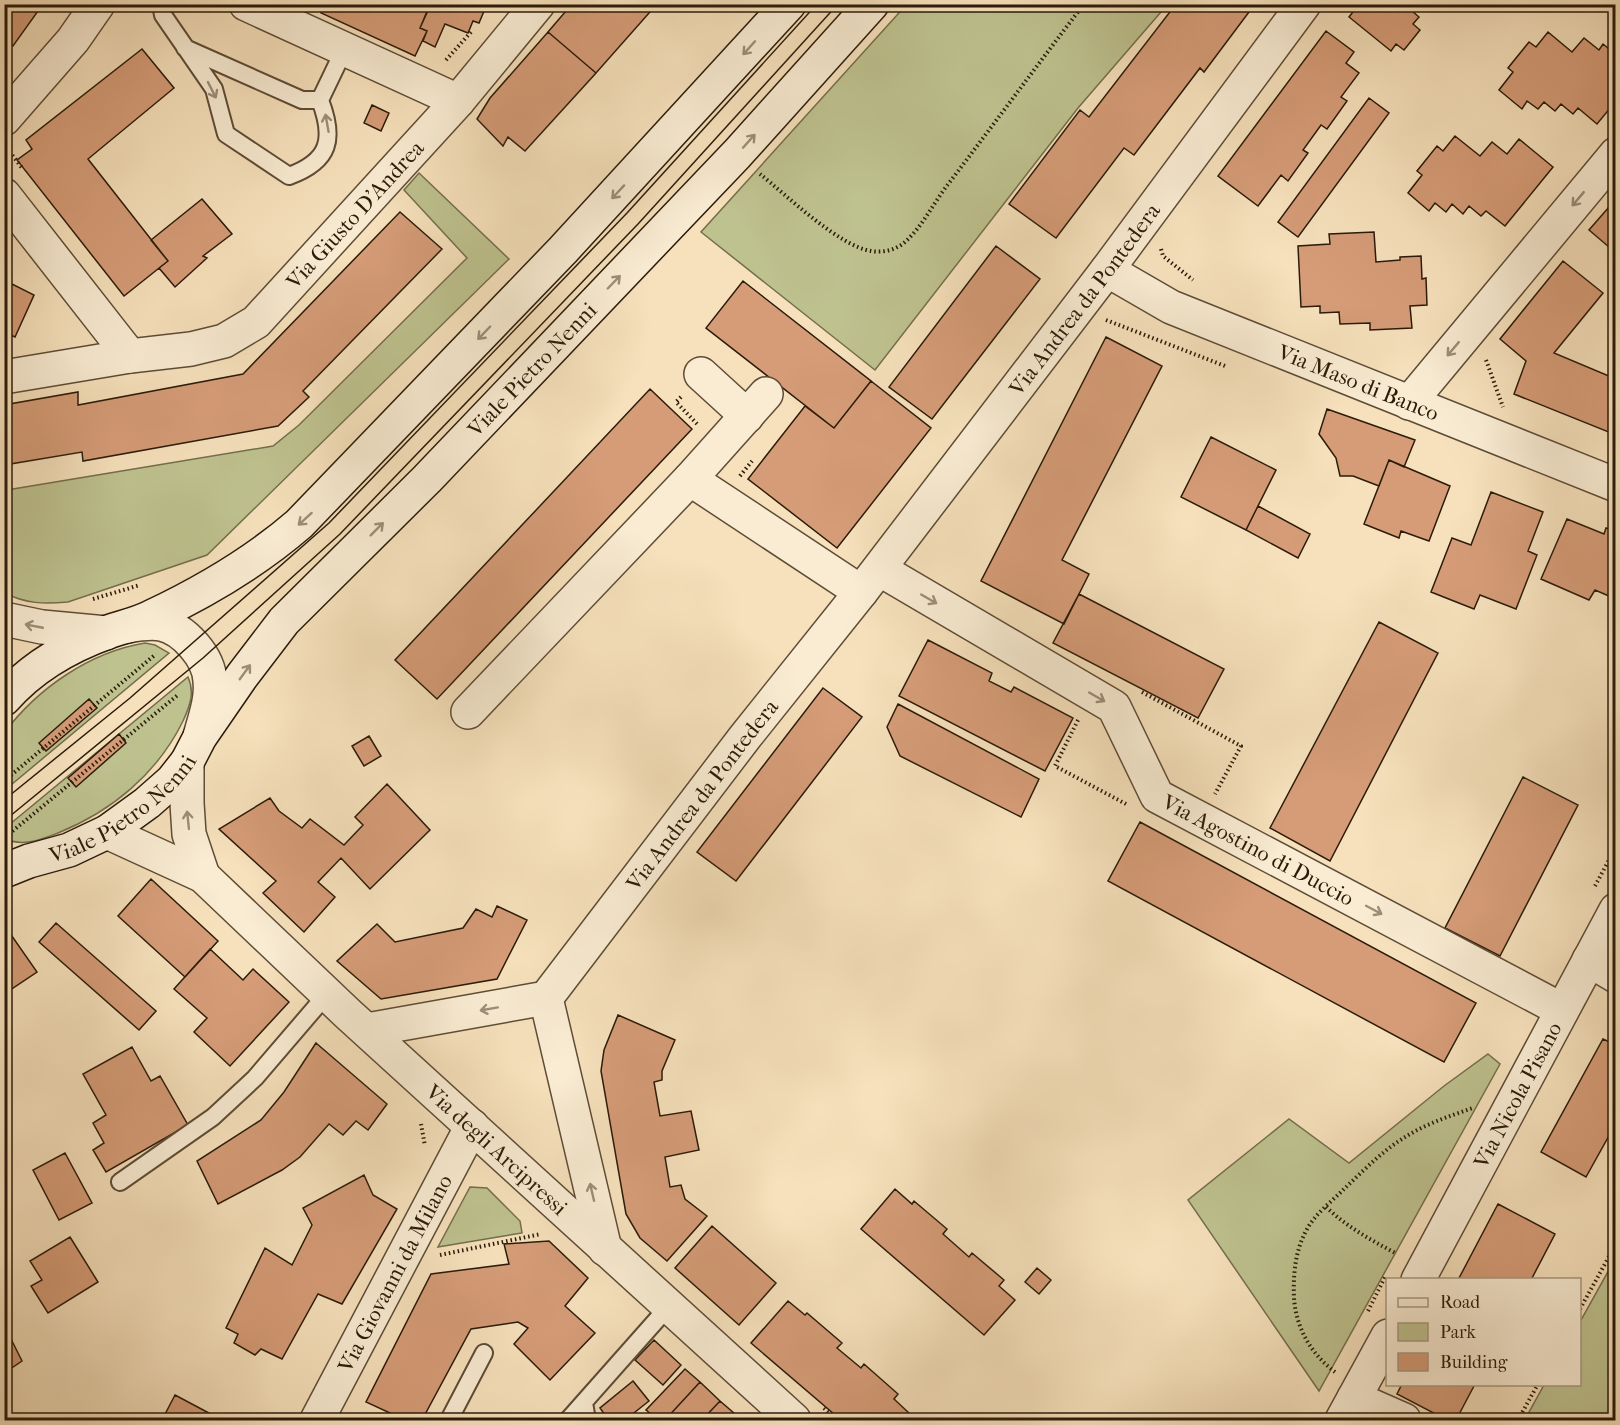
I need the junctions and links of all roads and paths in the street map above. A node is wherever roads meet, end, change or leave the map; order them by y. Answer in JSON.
{"nodes":[{"id":1,"x":98,"y":4,"type":"edge"},
{"id":2,"x":161,"y":4,"type":"edge"},
{"id":3,"x":246,"y":4,"type":"edge"},
{"id":4,"x":538,"y":4,"type":"edge"},
{"id":5,"x":789,"y":4,"type":"edge"},
{"id":6,"x":872,"y":4,"type":"edge"},
{"id":7,"x":1084,"y":4,"type":"edge"},
{"id":8,"x":1304,"y":4,"type":"edge"},
{"id":9,"x":475,"y":27,"type":"dead end"},
{"id":10,"x":184,"y":47,"type":"junction"},
{"id":11,"x":345,"y":50,"type":"junction"},
{"id":12,"x":445,"y":61,"type":"dead end"},
{"id":13,"x":320,"y":100,"type":"junction"},
{"id":14,"x":458,"y":101,"type":"junction"},
{"id":15,"x":10,"y":130,"type":"edge"},
{"id":16,"x":737,"y":154,"type":"junction"},
{"id":17,"x":1616,"y":154,"type":"edge"},
{"id":18,"x":17,"y":186,"type":"edge"},
{"id":19,"x":1160,"y":250,"type":"dead end"},
{"id":20,"x":1107,"y":270,"type":"junction"},
{"id":21,"x":1195,"y":282,"type":"dead end"},
{"id":22,"x":1103,"y":318,"type":"dead end"},
{"id":23,"x":129,"y":356,"type":"junction"},
{"id":24,"x":1485,"y":357,"type":"dead end"},
{"id":25,"x":1233,"y":369,"type":"dead end"},
{"id":26,"x":701,"y":374,"type":"dead end"},
{"id":27,"x":4,"y":377,"type":"edge"},
{"id":28,"x":1409,"y":403,"type":"junction"},
{"id":29,"x":1506,"y":412,"type":"dead end"},
{"id":30,"x":754,"y":458,"type":"dead end"},
{"id":31,"x":690,"y":479,"type":"junction"},
{"id":32,"x":748,"y":483,"type":"dead end"},
{"id":33,"x":1616,"y":485,"type":"edge"},
{"id":34,"x":870,"y":581,"type":"junction"},
{"id":35,"x":142,"y":584,"type":"dead end"},
{"id":36,"x":85,"y":602,"type":"dead end"},
{"id":37,"x":4,"y":619,"type":"edge"},
{"id":38,"x":117,"y":630,"type":"junction"},
{"id":39,"x":141,"y":668,"type":"dead end"},
{"id":40,"x":1138,"y":689,"type":"dead end"},
{"id":41,"x":4,"y":699,"type":"edge"},
{"id":42,"x":169,"y":702,"type":"dead end"},
{"id":43,"x":468,"y":712,"type":"dead end"},
{"id":44,"x":1082,"y":712,"type":"dead end"},
{"id":45,"x":193,"y":750,"type":"junction"},
{"id":46,"x":4,"y":781,"type":"edge"},
{"id":47,"x":1214,"y":796,"type":"dead end"},
{"id":48,"x":1134,"y":808,"type":"dead end"},
{"id":49,"x":107,"y":832,"type":"junction"},
{"id":50,"x":5,"y":839,"type":"edge"},
{"id":51,"x":13,"y":864,"type":"edge"},
{"id":52,"x":203,"y":876,"type":"junction"},
{"id":53,"x":1616,"y":910,"type":"edge"},
{"id":54,"x":1602,"y":968,"type":"edge"},
{"id":55,"x":327,"y":994,"type":"junction"},
{"id":56,"x":546,"y":998,"type":"junction"},
{"id":57,"x":1562,"y":1010,"type":"junction"},
{"id":58,"x":367,"y":1030,"type":"junction"},
{"id":59,"x":1474,"y":1116,"type":"dead end"},
{"id":60,"x":472,"y":1126,"type":"junction"},
{"id":61,"x":120,"y":1182,"type":"dead end"},
{"id":62,"x":1326,"y":1207,"type":"junction"},
{"id":63,"x":536,"y":1225,"type":"dead end"},
{"id":64,"x":1616,"y":1244,"type":"edge"},
{"id":65,"x":605,"y":1249,"type":"junction"},
{"id":66,"x":435,"y":1256,"type":"dead end"},
{"id":67,"x":1399,"y":1272,"type":"edge"},
{"id":68,"x":1386,"y":1303,"type":"edge"},
{"id":69,"x":669,"y":1306,"type":"junction"},
{"id":70,"x":1581,"y":1307,"type":"edge"},
{"id":71,"x":1377,"y":1324,"type":"edge"},
{"id":72,"x":484,"y":1353,"type":"dead end"},
{"id":73,"x":1341,"y":1363,"type":"dead end"},
{"id":74,"x":1537,"y":1386,"type":"edge"},
{"id":75,"x":1341,"y":1393,"type":"edge"},
{"id":76,"x":584,"y":1402,"type":"junction"},
{"id":77,"x":807,"y":1413,"type":"edge"},
{"id":78,"x":318,"y":1420,"type":"edge"},
{"id":79,"x":449,"y":1420,"type":"edge"},
{"id":80,"x":568,"y":1420,"type":"edge"},
{"id":81,"x":587,"y":1420,"type":"edge"},
{"id":82,"x":837,"y":1420,"type":"edge"},
{"id":83,"x":1404,"y":1420,"type":"edge"},
{"id":84,"x":1518,"y":1420,"type":"edge"}],
"edges":[{"from":1,"to":15,"type":"street"},
{"from":2,"to":10,"type":"lane"},
{"from":3,"to":11,"type":"street"},
{"from":4,"to":14,"type":"street","name":"Via Giusto D'Andrea"},
{"from":5,"to":38,"type":"street","name":"Viale Pietro Nenni","one_way":true},
{"from":16,"to":6,"type":"street","name":"Viale Pietro Nenni","one_way":true},
{"from":7,"to":16,"type":"path"},
{"from":8,"to":20,"type":"street","name":"Via Andrea da Pontedera"},
{"from":9,"to":12,"type":"path"},
{"from":10,"to":13,"type":"lane"},
{"from":10,"to":13,"type":"lane","one_way":true},
{"from":11,"to":13,"type":"lane"},
{"from":11,"to":14,"type":"street"},
{"from":14,"to":23,"type":"street","name":"Via Giusto D'Andrea"},
{"from":15,"to":18,"type":"path"},
{"from":45,"to":16,"type":"street","name":"Viale Pietro Nenni","one_way":true},
{"from":17,"to":28,"type":"street","one_way":true},
{"from":18,"to":23,"type":"street"},
{"from":19,"to":21,"type":"path"},
{"from":20,"to":28,"type":"street","name":"Via Maso di Banco"},
{"from":20,"to":34,"type":"street","name":"Via Andrea da Pontedera"},
{"from":22,"to":25,"type":"path"},
{"from":23,"to":27,"type":"street","name":"Via Giusto D'Andrea"},
{"from":24,"to":29,"type":"path"},
{"from":26,"to":31,"type":"street"},
{"from":28,"to":33,"type":"street","name":"Via Maso di Banco"},
{"from":30,"to":32,"type":"path"},
{"from":31,"to":34,"type":"street"},
{"from":31,"to":43,"type":"street"},
{"from":34,"to":56,"type":"street","name":"Via Andrea da Pontedera"},
{"from":34,"to":57,"type":"street","name":"Via Agostino di Duccio","one_way":true},
{"from":35,"to":36,"type":"path"},
{"from":38,"to":37,"type":"street","one_way":true},
{"from":38,"to":41,"type":"street","name":"Viale Pietro Nenni"},
{"from":38,"to":45,"type":"street","name":"Viale Pietro Nenni"},
{"from":39,"to":46,"type":"path"},
{"from":40,"to":47,"type":"path"},
{"from":42,"to":50,"type":"path"},
{"from":44,"to":48,"type":"path"},
{"from":45,"to":49,"type":"street","name":"Viale Pietro Nenni"},
{"from":52,"to":45,"type":"street","name":"Via degli Arcipressi","one_way":true},
{"from":49,"to":51,"type":"street","name":"Viale Pietro Nenni"},
{"from":49,"to":52,"type":"street","name":"Via degli Arcipressi"},
{"from":52,"to":55,"type":"street","name":"Via degli Arcipressi"},
{"from":53,"to":54,"type":"street","name":"Via Nicola Pisano"},
{"from":54,"to":57,"type":"street","name":"Via Nicola Pisano"},
{"from":55,"to":58,"type":"street","name":"Via degli Arcipressi"},
{"from":55,"to":61,"type":"lane"},
{"from":56,"to":58,"type":"street","one_way":true},
{"from":65,"to":56,"type":"street","one_way":true},
{"from":57,"to":67,"type":"street","name":"Via Nicola Pisano"},
{"from":58,"to":60,"type":"street","name":"Via degli Arcipressi"},
{"from":59,"to":62,"type":"path"},
{"from":60,"to":65,"type":"street","name":"Via degli Arcipressi"},
{"from":60,"to":78,"type":"street","name":"Via Giovanni da Milano"},
{"from":62,"to":67,"type":"path"},
{"from":62,"to":75,"type":"path"},
{"from":63,"to":66,"type":"path"},
{"from":64,"to":70,"type":"path"},
{"from":65,"to":69,"type":"street","name":"Via degli Arcipressi"},
{"from":68,"to":71,"type":"path"},
{"from":69,"to":76,"type":"lane"},
{"from":69,"to":77,"type":"street","name":"Via degli Arcipressi"},
{"from":71,"to":75,"type":"street"},
{"from":72,"to":79,"type":"lane"},
{"from":73,"to":75,"type":"path"},
{"from":74,"to":84,"type":"path"},
{"from":75,"to":83,"type":"street"},
{"from":76,"to":80,"type":"lane"},
{"from":76,"to":81,"type":"lane"},
{"from":77,"to":82,"type":"path"}]}
